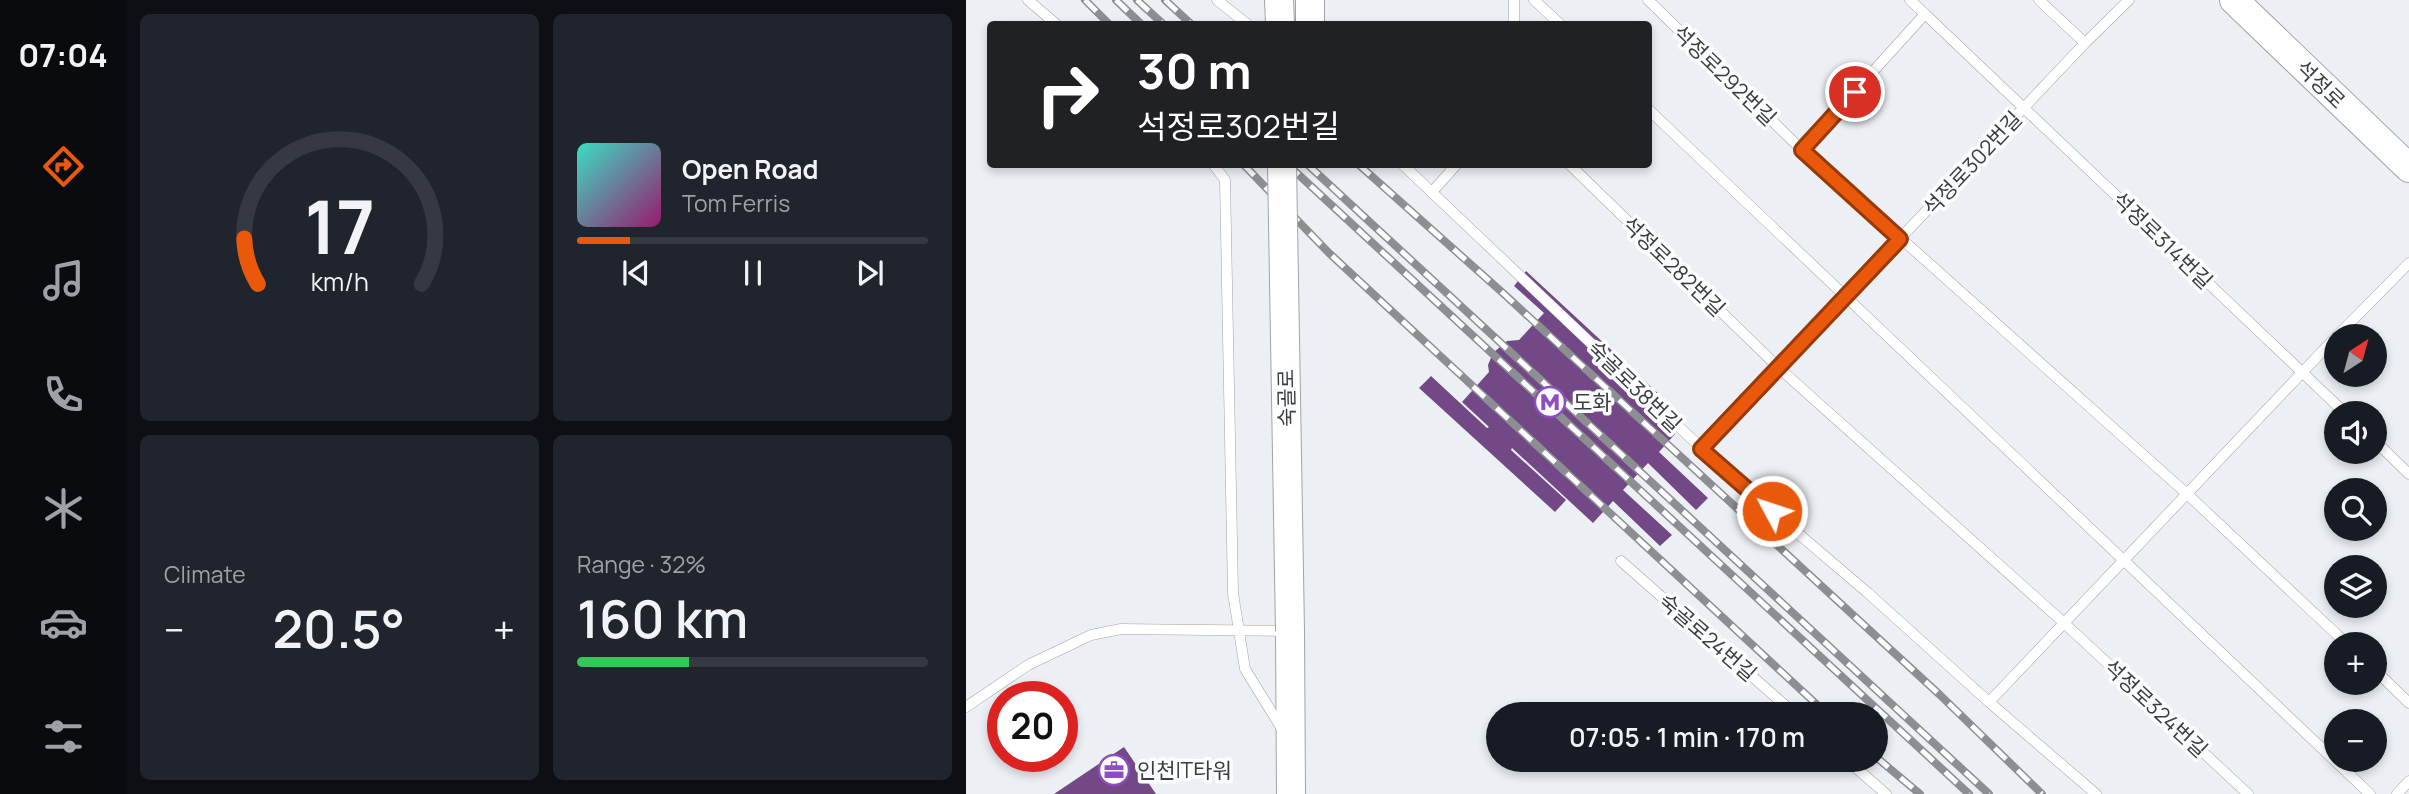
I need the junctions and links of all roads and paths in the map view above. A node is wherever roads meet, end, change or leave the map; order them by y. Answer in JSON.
{"nodes":[{"id":1,"x":1028,"y":0,"type":"edge"},
{"id":2,"x":1217,"y":0,"type":"edge"},
{"id":3,"x":1279,"y":0,"type":"edge"},
{"id":4,"x":1310,"y":0,"type":"edge"},
{"id":5,"x":1514,"y":0,"type":"edge"},
{"id":6,"x":1534,"y":0,"type":"edge"},
{"id":7,"x":1648,"y":0,"type":"edge"},
{"id":8,"x":1910,"y":0,"type":"edge"},
{"id":9,"x":2039,"y":0,"type":"edge"},
{"id":10,"x":2129,"y":0,"type":"edge"},
{"id":11,"x":2234,"y":0,"type":"edge"},
{"id":12,"x":1925,"y":14,"type":"junction"},
{"id":13,"x":1052,"y":21,"type":"edge"},
{"id":14,"x":1243,"y":21,"type":"edge"},
{"id":15,"x":1280,"y":21,"type":"edge"},
{"id":16,"x":1310,"y":21,"type":"edge"},
{"id":17,"x":1514,"y":21,"type":"edge"},
{"id":18,"x":1557,"y":21,"type":"edge"},
{"id":19,"x":2085,"y":43,"type":"junction"},
{"id":20,"x":2024,"y":108,"type":"junction"},
{"id":21,"x":1652,"y":113,"type":"edge"},
{"id":22,"x":1802,"y":150,"type":"junction"},
{"id":23,"x":1216,"y":168,"type":"edge"},
{"id":24,"x":1282,"y":168,"type":"edge"},
{"id":25,"x":1406,"y":168,"type":"edge"},
{"id":26,"x":1453,"y":168,"type":"edge"},
{"id":27,"x":1573,"y":168,"type":"edge"},
{"id":28,"x":2409,"y":168,"type":"edge"},
{"id":29,"x":1432,"y":192,"type":"junction"},
{"id":30,"x":1900,"y":239,"type":"junction"},
{"id":31,"x":2409,"y":262,"type":"edge"},
{"id":32,"x":1846,"y":296,"type":"junction"},
{"id":33,"x":2349,"y":324,"type":"edge"},
{"id":34,"x":2324,"y":349,"type":"edge"},
{"id":35,"x":1779,"y":368,"type":"junction"},
{"id":36,"x":2302,"y":372,"type":"junction"},
{"id":37,"x":2332,"y":401,"type":"edge"},
{"id":38,"x":1701,"y":449,"type":"junction"},
{"id":39,"x":2387,"y":453,"type":"edge"},
{"id":40,"x":2409,"y":474,"type":"edge"},
{"id":41,"x":2186,"y":493,"type":"junction"},
{"id":42,"x":2123,"y":559,"type":"junction"},
{"id":43,"x":1621,"y":561,"type":"dead end"},
{"id":44,"x":2063,"y":622,"type":"junction"},
{"id":45,"x":1238,"y":631,"type":"junction"},
{"id":46,"x":1290,"y":631,"type":"junction"},
{"id":47,"x":2334,"y":632,"type":"edge"},
{"id":48,"x":2387,"y":681,"type":"edge"},
{"id":49,"x":1781,"y":702,"type":"edge"},
{"id":50,"x":1989,"y":702,"type":"junction"},
{"id":51,"x":2409,"y":702,"type":"edge"},
{"id":52,"x":966,"y":707,"type":"edge"},
{"id":53,"x":1290,"y":741,"type":"junction"},
{"id":54,"x":1861,"y":772,"type":"edge"},
{"id":55,"x":2409,"y":780,"type":"edge"},
{"id":56,"x":1291,"y":794,"type":"edge"},
{"id":57,"x":1886,"y":794,"type":"edge"},
{"id":58,"x":2096,"y":794,"type":"edge"},
{"id":59,"x":2248,"y":794,"type":"edge"},
{"id":60,"x":2370,"y":794,"type":"edge"},
{"id":61,"x":2397,"y":794,"type":"edge"}],
"edges":[{"from":1,"to":13,"type":"lane"},
{"from":2,"to":14,"type":"lane"},
{"from":3,"to":15,"type":"main road"},
{"from":4,"to":16,"type":"main road"},
{"from":5,"to":17,"type":"lane"},
{"from":6,"to":18,"type":"lane"},
{"from":7,"to":22,"type":"lane","name":"석정로292번길"},
{"from":8,"to":12,"type":"lane"},
{"from":9,"to":19,"type":"lane"},
{"from":10,"to":19,"type":"lane","name":"석정로302번길"},
{"from":11,"to":28,"type":"main road","name":"석정로"},
{"from":12,"to":20,"type":"lane","name":"석정로314번길"},
{"from":12,"to":22,"type":"lane"},
{"from":19,"to":20,"type":"lane","name":"석정로302번길"},
{"from":20,"to":30,"type":"lane","name":"석정로302번길"},
{"from":20,"to":36,"type":"lane","name":"석정로314번길"},
{"from":21,"to":32,"type":"lane"},
{"from":22,"to":30,"type":"lane","name":"석정로292번길"},
{"from":23,"to":45,"type":"lane"},
{"from":24,"to":46,"type":"main road","name":"숙골로","bridge":true},
{"from":25,"to":29,"type":"lane","name":"숙골로38번길"},
{"from":26,"to":29,"type":"lane"},
{"from":27,"to":35,"type":"lane","name":"석정로282번길"},
{"from":29,"to":38,"type":"lane","name":"숙골로38번길"},
{"from":30,"to":32,"type":"lane","name":"석정로302번길"},
{"from":30,"to":41,"type":"lane","name":"석정로292번길"},
{"from":31,"to":33,"type":"lane"},
{"from":32,"to":35,"type":"lane","name":"석정로302번길"},
{"from":32,"to":42,"type":"lane"},
{"from":34,"to":36,"type":"lane"},
{"from":35,"to":38,"type":"lane","name":"석정로302번길"},
{"from":35,"to":44,"type":"lane"},
{"from":36,"to":37,"type":"lane"},
{"from":36,"to":41,"type":"lane"},
{"from":38,"to":50,"type":"lane","name":"숙골로38번길"},
{"from":39,"to":40,"type":"lane"},
{"from":41,"to":42,"type":"lane"},
{"from":41,"to":47,"type":"lane"},
{"from":42,"to":44,"type":"lane"},
{"from":42,"to":60,"type":"lane"},
{"from":43,"to":49,"type":"lane","name":"숙골로24번길"},
{"from":44,"to":50,"type":"lane"},
{"from":44,"to":59,"type":"lane","name":"석정로324번길"},
{"from":45,"to":46,"type":"lane"},
{"from":45,"to":52,"type":"lane"},
{"from":45,"to":53,"type":"lane"},
{"from":46,"to":53,"type":"main road","name":"숙골로"},
{"from":48,"to":51,"type":"lane"},
{"from":50,"to":58,"type":"lane","name":"숙골로38번길"},
{"from":53,"to":56,"type":"main road","name":"숙골로"},
{"from":54,"to":57,"type":"lane"},
{"from":55,"to":61,"type":"lane"}]}
